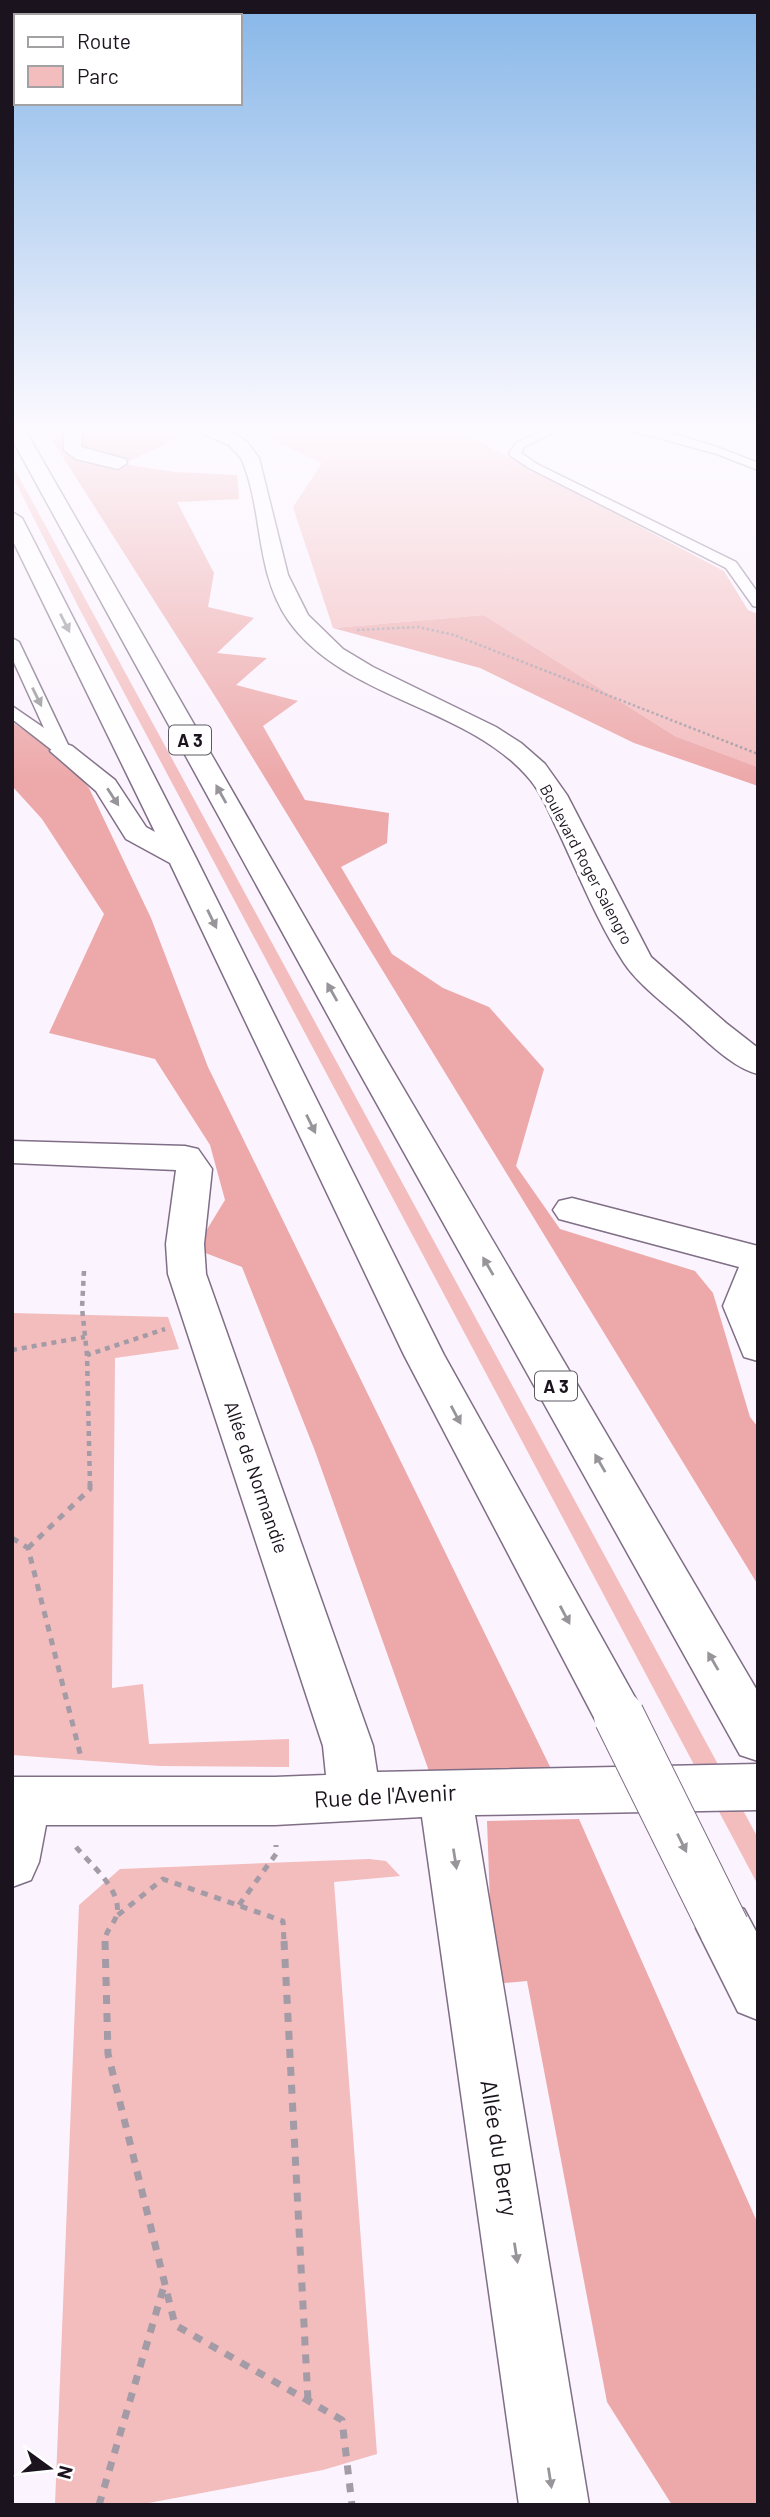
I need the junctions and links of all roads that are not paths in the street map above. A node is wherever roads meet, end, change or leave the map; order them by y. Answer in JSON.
{"nodes":[{"id":1,"x":26,"y":545,"type":"edge"},
{"id":2,"x":81,"y":545,"type":"edge"},
{"id":3,"x":271,"y":545,"type":"edge"},
{"id":4,"x":282,"y":545,"type":"edge"},
{"id":5,"x":692,"y":545,"type":"edge"},
{"id":6,"x":279,"y":580,"type":"junction"},
{"id":7,"x":758,"y":603,"type":"edge"},
{"id":8,"x":12,"y":642,"type":"edge"},
{"id":9,"x":18,"y":667,"type":"edge"},
{"id":10,"x":12,"y":711,"type":"edge"},
{"id":11,"x":63,"y":751,"type":"junction"},
{"id":12,"x":182,"y":858,"type":"junction"},
{"id":13,"x":758,"y":1064,"type":"edge"},
{"id":14,"x":12,"y":1153,"type":"edge"},
{"id":15,"x":572,"y":1210,"type":"dead end"},
{"id":16,"x":758,"y":1259,"type":"edge"},
{"id":17,"x":758,"y":1274,"type":"edge"},
{"id":18,"x":758,"y":1347,"type":"edge"},
{"id":19,"x":752,"y":1730,"type":"edge"},
{"id":20,"x":758,"y":1787,"type":"edge"},
{"id":21,"x":445,"y":1792,"type":"junction"},
{"id":22,"x":355,"y":1797,"type":"junction"},
{"id":23,"x":37,"y":1802,"type":"edge"},
{"id":24,"x":12,"y":1862,"type":"edge"},
{"id":25,"x":758,"y":1992,"type":"edge"},
{"id":26,"x":554,"y":2505,"type":"edge"}],
"edges":[{"from":1,"to":12,"type":"main road","one_way":true},
{"from":19,"to":2,"type":"main road","number":"A 3","one_way":true},
{"from":3,"to":6,"type":"main road","name":"Boulevard Roger Salengro"},
{"from":4,"to":6,"type":"main road"},
{"from":5,"to":7,"type":"lane"},
{"from":6,"to":13,"type":"main road","name":"Boulevard Roger Salengro"},
{"from":8,"to":9,"type":"lane"},
{"from":9,"to":11,"type":"lane","one_way":true},
{"from":10,"to":11,"type":"lane"},
{"from":11,"to":12,"type":"main road","one_way":true},
{"from":12,"to":25,"type":"main road","one_way":true,"bridge":true},
{"from":14,"to":22,"type":"main road","name":"Allée de Normandie"},
{"from":15,"to":16,"type":"main road"},
{"from":17,"to":18,"type":"main road"},
{"from":20,"to":21,"type":"main road","name":"Rue de l'Avenir"},
{"from":21,"to":22,"type":"main road","name":"Rue de l'Avenir"},
{"from":21,"to":26,"type":"main road","name":"Allée du Berry","one_way":true},
{"from":22,"to":23,"type":"main road","name":"Rue de l'Avenir"},
{"from":23,"to":24,"type":"main road"}]}
